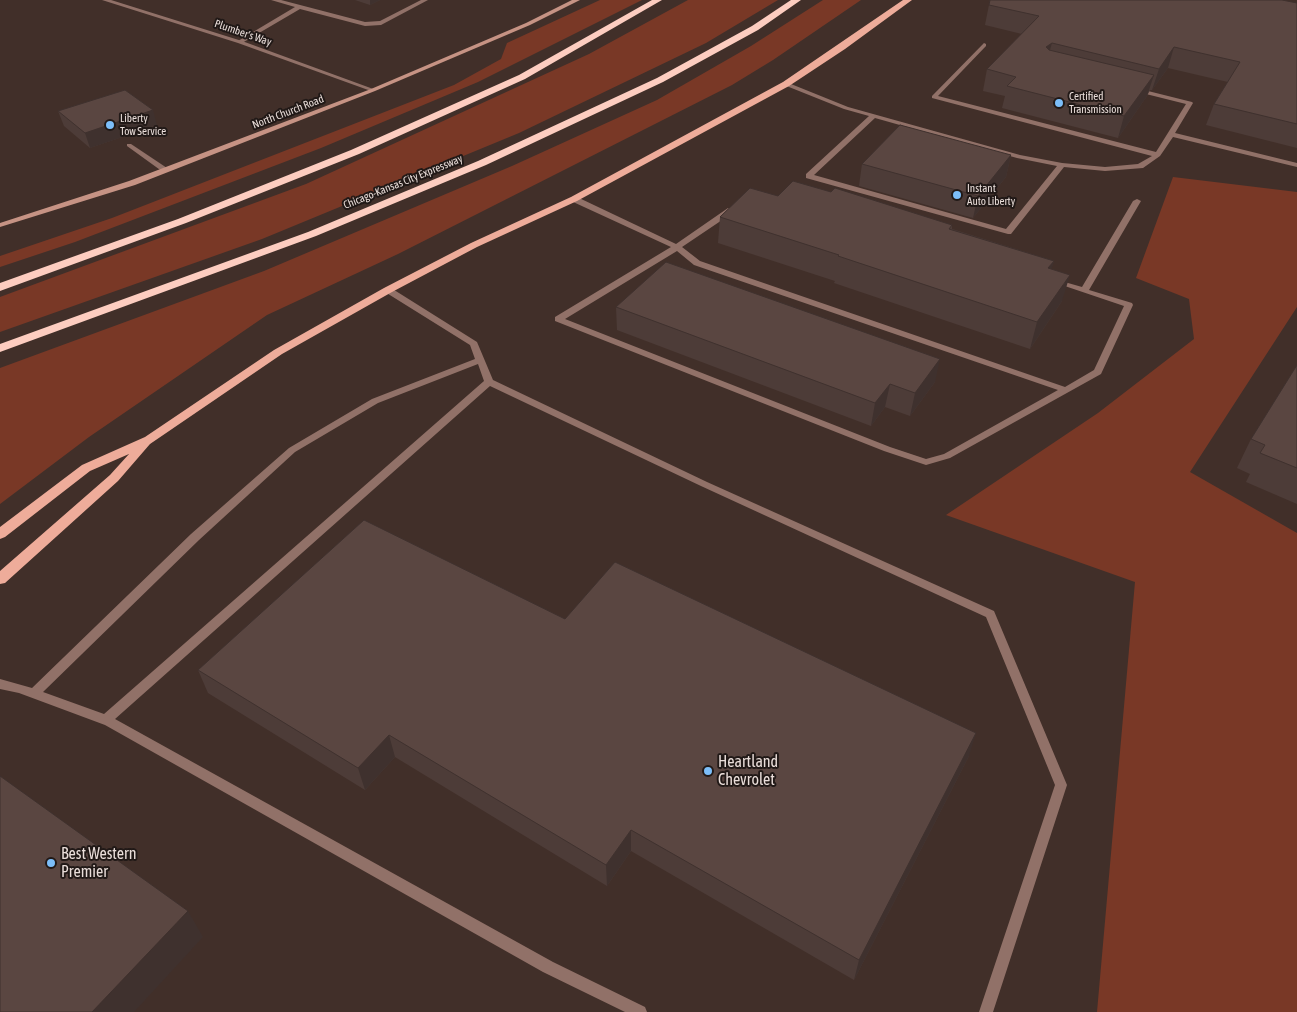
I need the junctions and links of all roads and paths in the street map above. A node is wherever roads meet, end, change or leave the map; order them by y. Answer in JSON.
{"nodes":[{"id":1,"x":105,"y":0,"type":"edge"},
{"id":2,"x":274,"y":0,"type":"edge"},
{"id":3,"x":425,"y":0,"type":"edge"},
{"id":4,"x":577,"y":0,"type":"edge"},
{"id":5,"x":658,"y":0,"type":"edge"},
{"id":6,"x":797,"y":0,"type":"edge"},
{"id":7,"x":908,"y":0,"type":"edge"},
{"id":8,"x":298,"y":8,"type":"junction"},
{"id":9,"x":240,"y":42,"type":"junction"},
{"id":10,"x":984,"y":45,"type":"dead end"},
{"id":11,"x":786,"y":84,"type":"junction"},
{"id":12,"x":1133,"y":89,"type":"edge"},
{"id":13,"x":373,"y":90,"type":"junction"},
{"id":14,"x":873,"y":116,"type":"junction"},
{"id":15,"x":1171,"y":134,"type":"junction"},
{"id":16,"x":129,"y":145,"type":"dead end"},
{"id":17,"x":1158,"y":155,"type":"junction"},
{"id":18,"x":1062,"y":165,"type":"junction"},
{"id":19,"x":1297,"y":165,"type":"edge"},
{"id":20,"x":166,"y":170,"type":"junction"},
{"id":21,"x":574,"y":199,"type":"junction"},
{"id":22,"x":1137,"y":201,"type":"dead end"},
{"id":23,"x":741,"y":204,"type":"edge"},
{"id":24,"x":0,"y":225,"type":"edge"},
{"id":25,"x":677,"y":247,"type":"junction"},
{"id":26,"x":1047,"y":279,"type":"edge"},
{"id":27,"x":0,"y":287,"type":"edge"},
{"id":28,"x":388,"y":290,"type":"junction"},
{"id":29,"x":1084,"y":291,"type":"junction"},
{"id":30,"x":0,"y":348,"type":"edge"},
{"id":31,"x":480,"y":360,"type":"junction"},
{"id":32,"x":489,"y":382,"type":"junction"},
{"id":33,"x":1066,"y":390,"type":"junction"},
{"id":34,"x":149,"y":440,"type":"junction"},
{"id":35,"x":0,"y":534,"type":"edge"},
{"id":36,"x":0,"y":579,"type":"edge"},
{"id":37,"x":0,"y":684,"type":"edge"},
{"id":38,"x":34,"y":693,"type":"junction"},
{"id":39,"x":106,"y":720,"type":"junction"},
{"id":40,"x":640,"y":1012,"type":"edge"},
{"id":41,"x":986,"y":1012,"type":"edge"}],
"edges":[{"from":1,"to":9,"type":"street","name":"Plumber's Way"},
{"from":2,"to":8,"type":"street"},
{"from":3,"to":8,"type":"street"},
{"from":4,"to":13,"type":"main road","name":"North Church Road"},
{"from":5,"to":27,"type":"highway"},
{"from":6,"to":30,"type":"highway","name":"Chicago-Kansas City Expressway"},
{"from":7,"to":11,"type":"main road"},
{"from":8,"to":9,"type":"street"},
{"from":9,"to":13,"type":"street","name":"Plumber's Way"},
{"from":10,"to":17,"type":"street"},
{"from":11,"to":14,"type":"street"},
{"from":11,"to":21,"type":"main road"},
{"from":12,"to":15,"type":"street"},
{"from":13,"to":20,"type":"main road","name":"North Church Road"},
{"from":14,"to":18,"type":"street"},
{"from":14,"to":18,"type":"street"},
{"from":15,"to":17,"type":"street"},
{"from":15,"to":19,"type":"street"},
{"from":16,"to":20,"type":"street"},
{"from":17,"to":18,"type":"street"},
{"from":20,"to":24,"type":"main road","name":"North Church Road"},
{"from":21,"to":25,"type":"street"},
{"from":21,"to":28,"type":"main road"},
{"from":22,"to":29,"type":"street"},
{"from":23,"to":25,"type":"street"},
{"from":25,"to":33,"type":"street"},
{"from":25,"to":33,"type":"street"},
{"from":26,"to":29,"type":"street"},
{"from":28,"to":31,"type":"street"},
{"from":28,"to":34,"type":"main road"},
{"from":29,"to":33,"type":"street"},
{"from":31,"to":32,"type":"street"},
{"from":31,"to":38,"type":"street"},
{"from":32,"to":39,"type":"street"},
{"from":32,"to":41,"type":"street"},
{"from":34,"to":35,"type":"main road"},
{"from":34,"to":36,"type":"main road"},
{"from":37,"to":38,"type":"street"},
{"from":38,"to":39,"type":"street"},
{"from":39,"to":40,"type":"street"}]}
